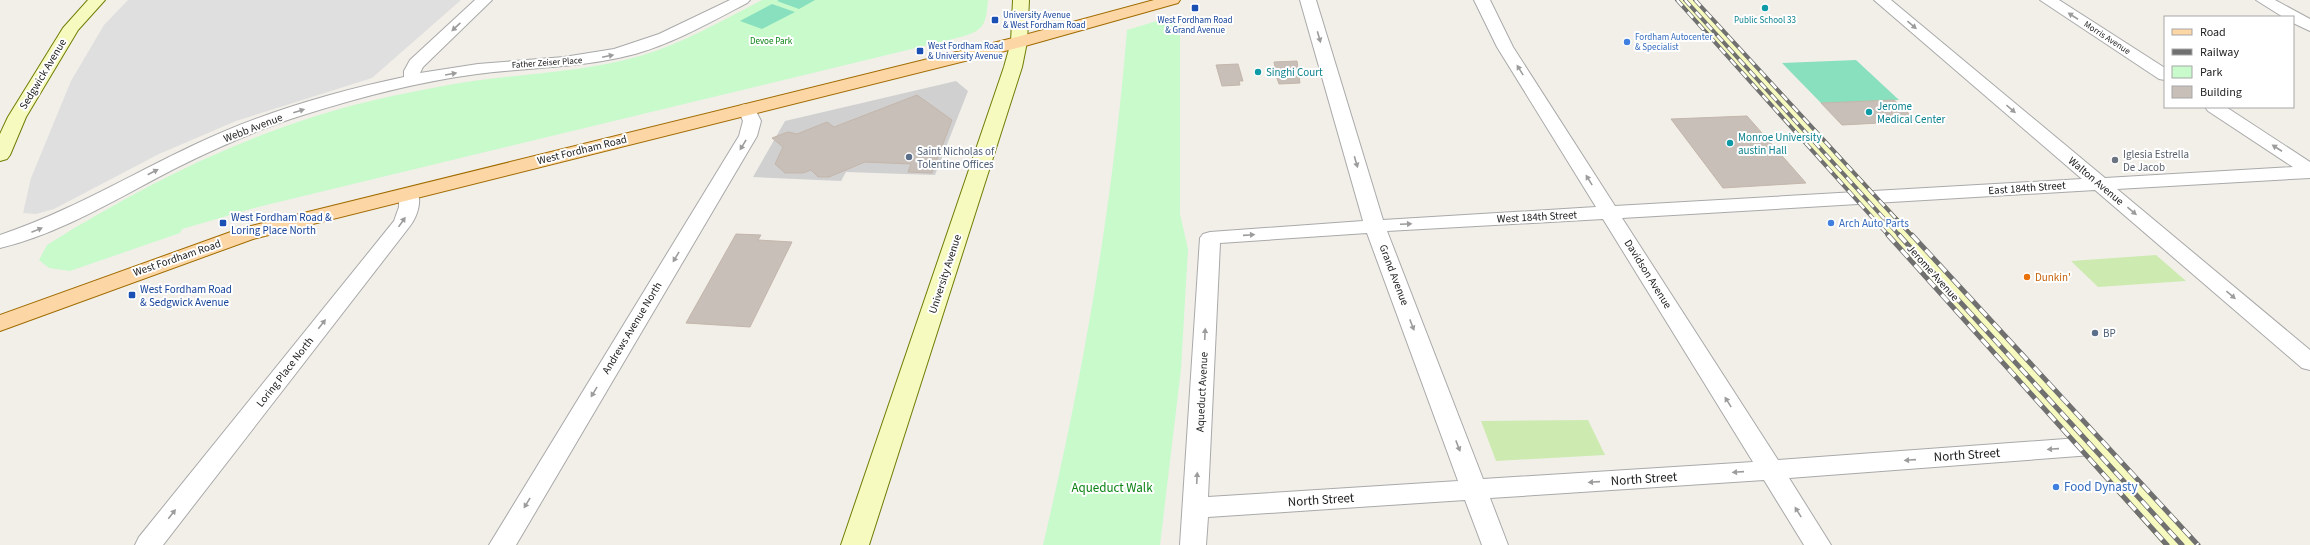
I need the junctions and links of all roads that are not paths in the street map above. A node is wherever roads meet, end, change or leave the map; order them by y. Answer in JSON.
{"nodes":[{"id":1,"x":97,"y":0,"type":"edge"},
{"id":2,"x":484,"y":0,"type":"edge"},
{"id":3,"x":742,"y":0,"type":"edge"},
{"id":4,"x":1021,"y":0,"type":"edge"},
{"id":5,"x":1172,"y":0,"type":"edge"},
{"id":6,"x":1308,"y":0,"type":"edge"},
{"id":7,"x":1482,"y":0,"type":"edge"},
{"id":8,"x":1686,"y":0,"type":"edge"},
{"id":9,"x":1882,"y":0,"type":"edge"},
{"id":10,"x":2048,"y":0,"type":"edge"},
{"id":11,"x":2264,"y":0,"type":"edge"},
{"id":12,"x":2292,"y":16,"type":"edge"},
{"id":13,"x":2294,"y":17,"type":"edge"},
{"id":14,"x":2310,"y":26,"type":"edge"},
{"id":15,"x":1019,"y":42,"type":"junction"},
{"id":16,"x":2164,"y":74,"type":"edge"},
{"id":17,"x":412,"y":81,"type":"junction"},
{"id":18,"x":2216,"y":108,"type":"edge"},
{"id":19,"x":747,"y":109,"type":"junction"},
{"id":20,"x":0,"y":155,"type":"edge"},
{"id":21,"x":2310,"y":171,"type":"edge"},
{"id":22,"x":2098,"y":183,"type":"junction"},
{"id":23,"x":409,"y":194,"type":"junction"},
{"id":24,"x":1864,"y":198,"type":"junction"},
{"id":25,"x":1610,"y":213,"type":"junction"},
{"id":26,"x":1375,"y":226,"type":"junction"},
{"id":27,"x":1210,"y":238,"type":"joint"},
{"id":28,"x":0,"y":242,"type":"edge"},
{"id":29,"x":0,"y":323,"type":"edge"},
{"id":30,"x":2310,"y":362,"type":"edge"},
{"id":31,"x":2092,"y":446,"type":"junction"},
{"id":32,"x":1771,"y":470,"type":"junction"},
{"id":33,"x":1475,"y":490,"type":"junction"},
{"id":34,"x":1196,"y":508,"type":"junction"},
{"id":35,"x":148,"y":545,"type":"edge"},
{"id":36,"x":502,"y":545,"type":"edge"},
{"id":37,"x":855,"y":545,"type":"edge"},
{"id":38,"x":1193,"y":545,"type":"edge"},
{"id":39,"x":1495,"y":545,"type":"edge"},
{"id":40,"x":1818,"y":545,"type":"edge"},
{"id":41,"x":2182,"y":545,"type":"edge"}],
"edges":[{"from":1,"to":20,"type":"main road","name":"Sedgwick Avenue"},
{"from":2,"to":17,"type":"street","one_way":true},
{"from":17,"to":3,"type":"street","name":"Father Zeiser Place","one_way":true},
{"from":4,"to":15,"type":"main road","name":"University Avenue"},
{"from":5,"to":15,"type":"main road","name":"West Fordham Road"},
{"from":6,"to":26,"type":"street","name":"Grand Avenue","one_way":true},
{"from":25,"to":7,"type":"street","name":"Davidson Avenue","one_way":true},
{"from":8,"to":24,"type":"main road","name":"Jerome Avenue"},
{"from":9,"to":22,"type":"street","name":"Walton Avenue","one_way":true},
{"from":16,"to":10,"type":"street","name":"Morris Avenue","one_way":true},
{"from":11,"to":12,"type":"street"},
{"from":13,"to":14,"type":"street"},
{"from":15,"to":19,"type":"main road","name":"West Fordham Road"},
{"from":15,"to":37,"type":"main road","name":"University Avenue"},
{"from":28,"to":17,"type":"street","name":"Webb Avenue","one_way":true},
{"from":21,"to":18,"type":"street","one_way":true},
{"from":19,"to":23,"type":"main road","name":"West Fordham Road"},
{"from":19,"to":36,"type":"street","name":"Andrews Avenue North","one_way":true},
{"from":21,"to":22,"type":"street","name":"East 184th Street"},
{"from":22,"to":24,"type":"street","name":"East 184th Street"},
{"from":22,"to":30,"type":"street","name":"Walton Avenue","one_way":true},
{"from":23,"to":29,"type":"main road","name":"West Fordham Road"},
{"from":35,"to":23,"type":"street","name":"Loring Place North","one_way":true},
{"from":24,"to":25,"type":"street","name":"West 184th Street"},
{"from":24,"to":31,"type":"main road","name":"Jerome Avenue"},
{"from":26,"to":25,"type":"street","name":"West 184th Street","one_way":true},
{"from":32,"to":25,"type":"street","name":"Davidson Avenue","one_way":true},
{"from":27,"to":26,"type":"street","name":"West 184th Street","one_way":true},
{"from":26,"to":33,"type":"street","name":"Grand Avenue","one_way":true},
{"from":34,"to":27,"type":"street","name":"Aqueduct Avenue","one_way":true},
{"from":31,"to":32,"type":"street","name":"North Street","one_way":true},
{"from":31,"to":41,"type":"main road","name":"Jerome Avenue"},
{"from":32,"to":33,"type":"street","name":"North Street","one_way":true},
{"from":40,"to":32,"type":"street","name":"Davidson Avenue","one_way":true},
{"from":33,"to":34,"type":"street","name":"North Street"},
{"from":33,"to":39,"type":"street","name":"Grand Avenue"},
{"from":34,"to":38,"type":"street","name":"Aqueduct Avenue"}]}
